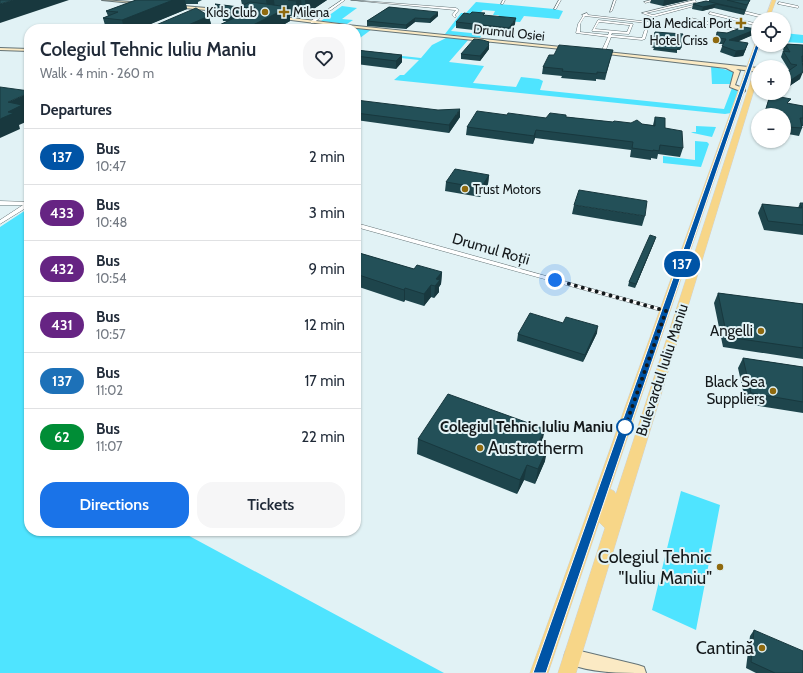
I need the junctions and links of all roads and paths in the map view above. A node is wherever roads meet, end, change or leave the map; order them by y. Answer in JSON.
{"nodes":[{"id":1,"x":104,"y":0,"type":"edge"},
{"id":2,"x":344,"y":0,"type":"edge"},
{"id":3,"x":352,"y":0,"type":"edge"},
{"id":4,"x":560,"y":0,"type":"edge"},
{"id":5,"x":615,"y":0,"type":"edge"},
{"id":6,"x":655,"y":0,"type":"edge"},
{"id":7,"x":694,"y":0,"type":"edge"},
{"id":8,"x":774,"y":0,"type":"edge"},
{"id":9,"x":645,"y":2,"type":"dead end"},
{"id":10,"x":148,"y":4,"type":"edge"},
{"id":11,"x":662,"y":4,"type":"dead end"},
{"id":12,"x":778,"y":4,"type":"edge"},
{"id":13,"x":168,"y":5,"type":"edge"},
{"id":14,"x":672,"y":6,"type":"junction"},
{"id":15,"x":798,"y":7,"type":"dead end"},
{"id":16,"x":555,"y":8,"type":"dead end"},
{"id":17,"x":728,"y":9,"type":"edge"},
{"id":18,"x":611,"y":11,"type":"dead end"},
{"id":19,"x":236,"y":12,"type":"edge"},
{"id":20,"x":769,"y":12,"type":"edge"},
{"id":21,"x":710,"y":13,"type":"dead end"},
{"id":22,"x":751,"y":14,"type":"edge"},
{"id":23,"x":272,"y":16,"type":"edge"},
{"id":24,"x":455,"y":17,"type":"dead end"},
{"id":25,"x":687,"y":18,"type":"dead end"},
{"id":26,"x":315,"y":21,"type":"junction"},
{"id":27,"x":616,"y":21,"type":"junction"},
{"id":28,"x":751,"y":23,"type":"edge"},
{"id":29,"x":310,"y":24,"type":"edge"},
{"id":30,"x":342,"y":24,"type":"edge"},
{"id":31,"x":361,"y":26,"type":"edge"},
{"id":32,"x":741,"y":30,"type":"junction"},
{"id":33,"x":751,"y":31,"type":"edge"},
{"id":34,"x":735,"y":33,"type":"edge"},
{"id":35,"x":610,"y":34,"type":"junction"},
{"id":36,"x":0,"y":49,"type":"edge"},
{"id":37,"x":24,"y":50,"type":"edge"},
{"id":38,"x":580,"y":50,"type":"edge"},
{"id":39,"x":595,"y":51,"type":"edge"},
{"id":40,"x":603,"y":52,"type":"junction"},
{"id":41,"x":756,"y":52,"type":"edge"},
{"id":42,"x":704,"y":63,"type":"junction"},
{"id":43,"x":726,"y":67,"type":"junction"},
{"id":44,"x":750,"y":70,"type":"junction"},
{"id":45,"x":743,"y":90,"type":"junction"},
{"id":46,"x":751,"y":91,"type":"edge"},
{"id":47,"x":725,"y":140,"type":"junction"},
{"id":48,"x":735,"y":142,"type":"junction"},
{"id":49,"x":711,"y":199,"type":"junction"},
{"id":50,"x":0,"y":203,"type":"edge"},
{"id":51,"x":24,"y":204,"type":"edge"},
{"id":52,"x":24,"y":207,"type":"edge"},
{"id":53,"x":0,"y":222,"type":"edge"},
{"id":54,"x":361,"y":226,"type":"edge"},
{"id":55,"x":666,"y":311,"type":"junction"},
{"id":56,"x":613,"y":462,"type":"junction"},
{"id":57,"x":614,"y":525,"type":"junction"},
{"id":58,"x":570,"y":665,"type":"edge"},
{"id":59,"x":539,"y":673,"type":"edge"},
{"id":60,"x":638,"y":673,"type":"edge"}],
"edges":[{"from":1,"to":10,"type":"street"},
{"from":2,"to":26,"type":"street"},
{"from":3,"to":24,"type":"street"},
{"from":4,"to":16,"type":"street"},
{"from":5,"to":18,"type":"street"},
{"from":6,"to":9,"type":"street"},
{"from":7,"to":14,"type":"street"},
{"from":7,"to":14,"type":"street"},
{"from":8,"to":20,"type":"main road"},
{"from":11,"to":14,"type":"street"},
{"from":12,"to":15,"type":"street"},
{"from":13,"to":19,"type":"street"},
{"from":17,"to":22,"type":"street"},
{"from":21,"to":28,"type":"street"},
{"from":23,"to":26,"type":"street","name":"Drumul Osiei"},
{"from":25,"to":32,"type":"street"},
{"from":26,"to":29,"type":"street"},
{"from":26,"to":30,"type":"street","name":"Drumul Osiei"},
{"from":27,"to":35,"type":"street"},
{"from":27,"to":35,"type":"street"},
{"from":27,"to":35,"type":"street"},
{"from":27,"to":35,"type":"street"},
{"from":27,"to":35,"type":"street"},
{"from":31,"to":38,"type":"street","name":"Drumul Osiei"},
{"from":32,"to":33,"type":"street"},
{"from":32,"to":34,"type":"street"},
{"from":35,"to":40,"type":"street"},
{"from":36,"to":37,"type":"street"},
{"from":39,"to":40,"type":"street"},
{"from":40,"to":42,"type":"street"},
{"from":41,"to":44,"type":"main road","name":"Bulevardul Iuliu Maniu"},
{"from":42,"to":43,"type":"street"},
{"from":42,"to":44,"type":"street"},
{"from":43,"to":44,"type":"street"},
{"from":43,"to":45,"type":"street"},
{"from":44,"to":45,"type":"main road","name":"Bulevardul Iuliu Maniu"},
{"from":45,"to":47,"type":"main road","name":"Bulevardul Iuliu Maniu"},
{"from":46,"to":48,"type":"main road","name":"Bulevardul Iuliu Maniu"},
{"from":47,"to":48,"type":"main road"},
{"from":47,"to":49,"type":"main road","name":"Bulevardul Iuliu Maniu"},
{"from":48,"to":49,"type":"main road","name":"Bulevardul Iuliu Maniu"},
{"from":49,"to":55,"type":"main road","name":"Bulevardul Iuliu Maniu"},
{"from":49,"to":57,"type":"main road","name":"Bulevardul Iuliu Maniu"},
{"from":50,"to":51,"type":"street"},
{"from":52,"to":53,"type":"street"},
{"from":54,"to":55,"type":"street","name":"Drumul Roții"},
{"from":55,"to":56,"type":"main road","name":"Bulevardul Iuliu Maniu"},
{"from":56,"to":57,"type":"main road"},
{"from":56,"to":59,"type":"main road","name":"Bulevardul Iuliu Maniu"},
{"from":57,"to":58,"type":"main road","name":"Bulevardul Iuliu Maniu"},
{"from":58,"to":60,"type":"street"}]}
